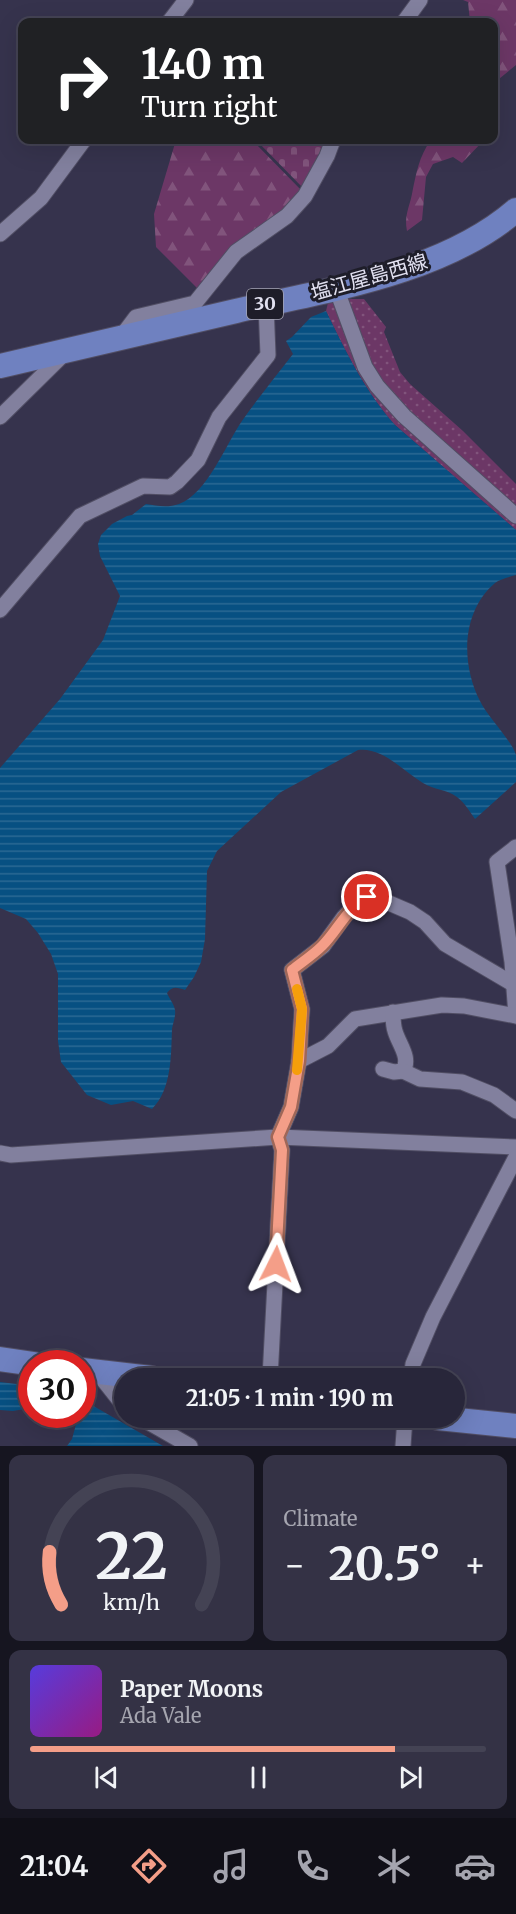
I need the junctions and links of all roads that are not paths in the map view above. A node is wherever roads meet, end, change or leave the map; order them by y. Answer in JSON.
{"nodes":[{"id":1,"x":186,"y":0,"type":"edge"},
{"id":2,"x":420,"y":0,"type":"edge"},
{"id":3,"x":173,"y":18,"type":"edge"},
{"id":4,"x":407,"y":18,"type":"edge"},
{"id":5,"x":81,"y":144,"type":"edge"},
{"id":6,"x":332,"y":144,"type":"edge"},
{"id":7,"x":516,"y":210,"type":"edge"},
{"id":8,"x":0,"y":234,"type":"edge"},
{"id":9,"x":336,"y":288,"type":"junction"},
{"id":10,"x":266,"y":304,"type":"junction"},
{"id":11,"x":121,"y":338,"type":"junction"},
{"id":12,"x":67,"y":351,"type":"junction"},
{"id":13,"x":0,"y":366,"type":"edge"},
{"id":14,"x":0,"y":417,"type":"edge"},
{"id":15,"x":516,"y":516,"type":"edge"},
{"id":16,"x":0,"y":610,"type":"edge"},
{"id":17,"x":516,"y":847,"type":"edge"},
{"id":18,"x":513,"y":984,"type":"junction"},
{"id":19,"x":393,"y":1011,"type":"junction"},
{"id":20,"x":516,"y":1016,"type":"edge"},
{"id":21,"x":299,"y":1061,"type":"junction"},
{"id":22,"x":383,"y":1069,"type":"dead end"},
{"id":23,"x":404,"y":1071,"type":"junction"},
{"id":24,"x":516,"y":1111,"type":"edge"},
{"id":25,"x":278,"y":1137,"type":"junction"},
{"id":26,"x":516,"y":1147,"type":"edge"},
{"id":27,"x":0,"y":1153,"type":"edge"},
{"id":28,"x":516,"y":1157,"type":"edge"},
{"id":29,"x":0,"y":1359,"type":"edge"},
{"id":30,"x":18,"y":1362,"type":"edge"},
{"id":31,"x":271,"y":1368,"type":"edge"},
{"id":32,"x":412,"y":1368,"type":"edge"},
{"id":33,"x":96,"y":1372,"type":"edge"},
{"id":34,"x":114,"y":1374,"type":"edge"},
{"id":35,"x":96,"y":1377,"type":"edge"},
{"id":36,"x":114,"y":1396,"type":"edge"},
{"id":37,"x":465,"y":1421,"type":"edge"},
{"id":38,"x":516,"y":1426,"type":"edge"},
{"id":39,"x":158,"y":1428,"type":"edge"},
{"id":40,"x":404,"y":1428,"type":"edge"},
{"id":41,"x":190,"y":1446,"type":"edge"},
{"id":42,"x":403,"y":1446,"type":"edge"}],
"edges":[{"from":1,"to":3,"type":"street"},
{"from":2,"to":4,"type":"street"},
{"from":5,"to":8,"type":"street"},
{"from":6,"to":11,"type":"street"},
{"from":7,"to":9,"type":"main road","name":"塩江屋島西線","number":"30"},
{"from":9,"to":10,"type":"main road","name":"塩江屋島西線","number":"30"},
{"from":9,"to":15,"type":"street"},
{"from":10,"to":11,"type":"main road","name":"塩江屋島西線","number":"30"},
{"from":10,"to":16,"type":"street"},
{"from":11,"to":12,"type":"main road","name":"塩江屋島西線","number":"30"},
{"from":12,"to":13,"type":"main road","name":"塩江屋島西線","number":"30"},
{"from":12,"to":14,"type":"street"},
{"from":17,"to":18,"type":"street"},
{"from":18,"to":20,"type":"street"},
{"from":18,"to":21,"type":"street"},
{"from":19,"to":20,"type":"street"},
{"from":19,"to":21,"type":"street"},
{"from":19,"to":23,"type":"street"},
{"from":21,"to":25,"type":"street"},
{"from":22,"to":23,"type":"street"},
{"from":23,"to":24,"type":"street"},
{"from":25,"to":26,"type":"street"},
{"from":25,"to":27,"type":"street"},
{"from":25,"to":31,"type":"street"},
{"from":28,"to":32,"type":"street"},
{"from":29,"to":30,"type":"main road"},
{"from":33,"to":34,"type":"main road"},
{"from":35,"to":36,"type":"street"},
{"from":37,"to":38,"type":"main road"},
{"from":39,"to":41,"type":"street"},
{"from":40,"to":42,"type":"street"}]}
